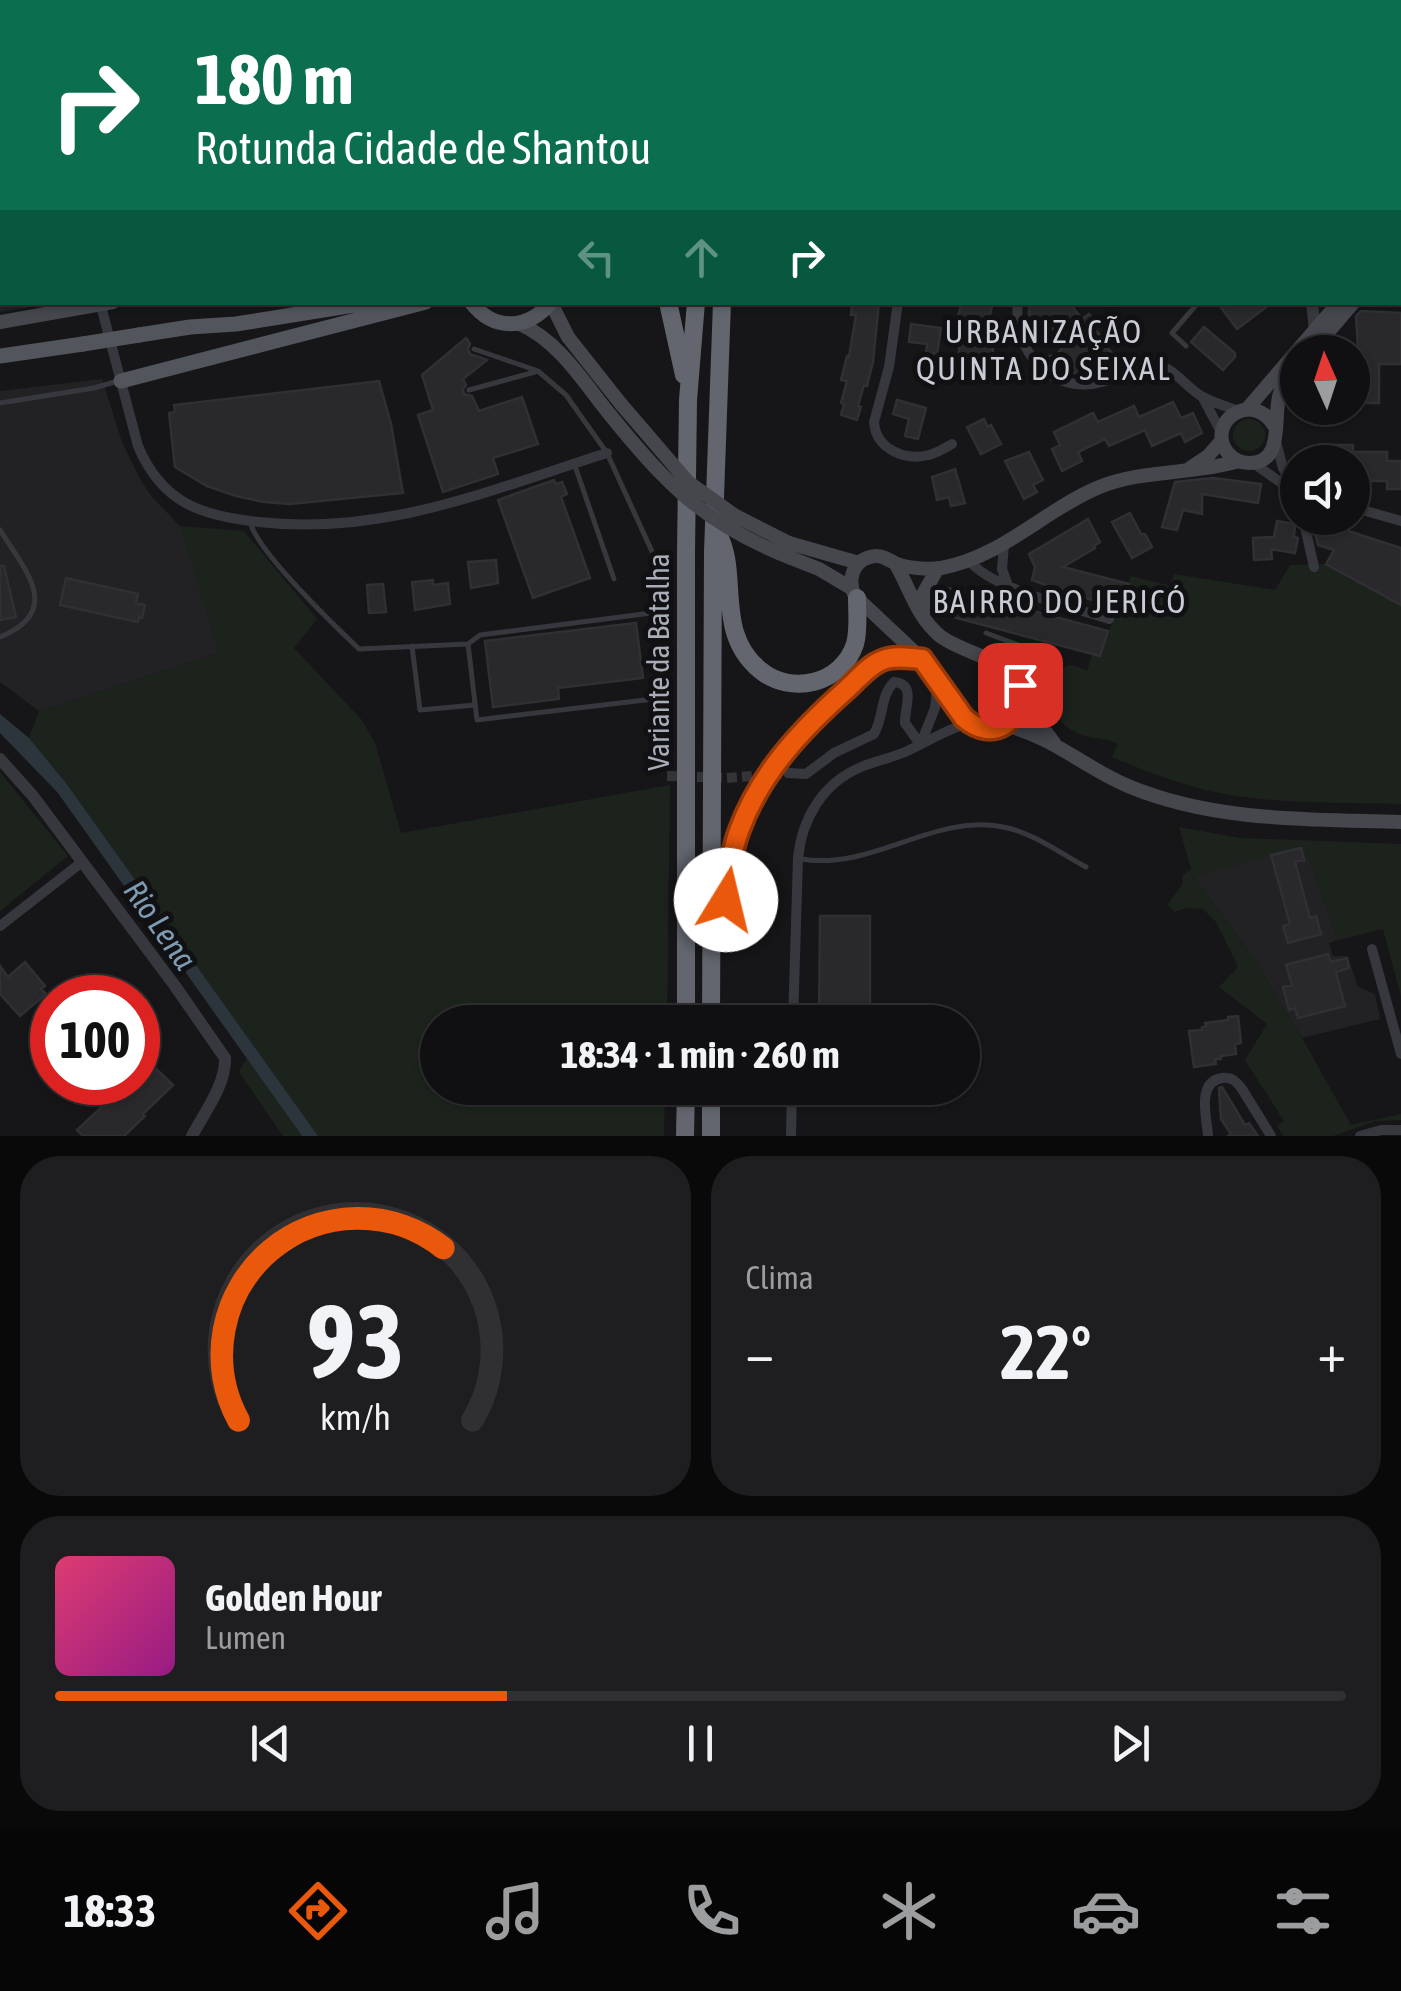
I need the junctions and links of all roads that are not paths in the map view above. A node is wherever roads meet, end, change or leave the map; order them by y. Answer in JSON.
{"nodes":[{"id":1,"x":94,"y":305,"type":"edge"},
{"id":2,"x":107,"y":305,"type":"edge"},
{"id":3,"x":290,"y":305,"type":"edge"},
{"id":4,"x":354,"y":305,"type":"edge"},
{"id":5,"x":414,"y":305,"type":"edge"},
{"id":6,"x":549,"y":305,"type":"edge"},
{"id":7,"x":552,"y":305,"type":"edge"},
{"id":8,"x":669,"y":305,"type":"edge"},
{"id":9,"x":696,"y":305,"type":"edge"},
{"id":10,"x":722,"y":305,"type":"edge"},
{"id":11,"x":898,"y":305,"type":"edge"},
{"id":12,"x":1018,"y":305,"type":"edge"},
{"id":13,"x":1197,"y":305,"type":"edge"},
{"id":14,"x":1313,"y":305,"type":"edge"},
{"id":15,"x":1351,"y":305,"type":"edge"},
{"id":16,"x":474,"y":306,"type":"edge"},
{"id":17,"x":1331,"y":306,"type":"edge"},
{"id":18,"x":57,"y":308,"type":"edge"},
{"id":19,"x":0,"y":322,"type":"edge"},
{"id":20,"x":520,"y":324,"type":"junction"},
{"id":21,"x":190,"y":327,"type":"junction"},
{"id":22,"x":1322,"y":332,"type":"junction"},
{"id":23,"x":1320,"y":335,"type":"edge"},
{"id":24,"x":1186,"y":346,"type":"dead end"},
{"id":25,"x":474,"y":349,"type":"dead end"},
{"id":26,"x":0,"y":356,"type":"edge"},
{"id":27,"x":538,"y":371,"type":"junction"},
{"id":28,"x":121,"y":380,"type":"junction"},
{"id":29,"x":469,"y":390,"type":"dead end"},
{"id":30,"x":1203,"y":397,"type":"junction"},
{"id":31,"x":688,"y":400,"type":"junction"},
{"id":32,"x":1280,"y":401,"type":"edge"},
{"id":33,"x":2,"y":404,"type":"edge"},
{"id":34,"x":616,"y":410,"type":"junction"},
{"id":35,"x":1243,"y":410,"type":"junction"},
{"id":36,"x":1275,"y":435,"type":"junction"},
{"id":37,"x":1222,"y":437,"type":"junction"},
{"id":38,"x":952,"y":444,"type":"dead end"},
{"id":39,"x":607,"y":453,"type":"junction"},
{"id":40,"x":1280,"y":456,"type":"edge"},
{"id":41,"x":1246,"y":462,"type":"junction"},
{"id":42,"x":574,"y":464,"type":"junction"},
{"id":43,"x":1185,"y":470,"type":"junction"},
{"id":44,"x":1280,"y":482,"type":"edge"},
{"id":45,"x":1370,"y":512,"type":"edge"},
{"id":46,"x":250,"y":521,"type":"junction"},
{"id":47,"x":1401,"y":521,"type":"edge"},
{"id":48,"x":714,"y":527,"type":"junction"},
{"id":49,"x":0,"y":530,"type":"edge"},
{"id":50,"x":1306,"y":535,"type":"edge"},
{"id":51,"x":1004,"y":544,"type":"junction"},
{"id":52,"x":790,"y":550,"type":"junction"},
{"id":53,"x":968,"y":559,"type":"junction"},
{"id":54,"x":858,"y":563,"type":"junction"},
{"id":55,"x":894,"y":563,"type":"junction"},
{"id":56,"x":1314,"y":567,"type":"dead end"},
{"id":57,"x":938,"y":568,"type":"junction"},
{"id":58,"x":614,"y":578,"type":"dead end"},
{"id":59,"x":1008,"y":586,"type":"junction"},
{"id":60,"x":854,"y":593,"type":"junction"},
{"id":61,"x":659,"y":612,"type":"junction"},
{"id":62,"x":924,"y":618,"type":"junction"},
{"id":63,"x":1109,"y":620,"type":"dead end"},
{"id":64,"x":986,"y":633,"type":"dead end"},
{"id":65,"x":0,"y":637,"type":"edge"},
{"id":66,"x":468,"y":644,"type":"junction"},
{"id":67,"x":412,"y":646,"type":"junction"},
{"id":68,"x":922,"y":659,"type":"junction"},
{"id":69,"x":938,"y":680,"type":"junction"},
{"id":70,"x":1020,"y":691,"type":"junction"},
{"id":71,"x":662,"y":698,"type":"junction"},
{"id":72,"x":475,"y":705,"type":"junction"},
{"id":73,"x":970,"y":723,"type":"junction"},
{"id":74,"x":1004,"y":725,"type":"junction"},
{"id":75,"x":662,"y":742,"type":"dead end"},
{"id":76,"x":1054,"y":743,"type":"junction"},
{"id":77,"x":920,"y":744,"type":"junction"},
{"id":78,"x":0,"y":759,"type":"edge"},
{"id":79,"x":788,"y":773,"type":"tunnel mouth"},
{"id":80,"x":1401,"y":822,"type":"edge"},
{"id":81,"x":798,"y":858,"type":"junction"},
{"id":82,"x":82,"y":862,"type":"junction"},
{"id":83,"x":1086,"y":868,"type":"dead end"},
{"id":84,"x":0,"y":926,"type":"edge"},
{"id":85,"x":711,"y":937,"type":"junction"},
{"id":86,"x":1372,"y":949,"type":"dead end"},
{"id":87,"x":686,"y":1005,"type":"edge"},
{"id":88,"x":711,"y":1005,"type":"edge"},
{"id":89,"x":794,"y":1005,"type":"edge"},
{"id":90,"x":1401,"y":1054,"type":"edge"},
{"id":91,"x":686,"y":1105,"type":"edge"},
{"id":92,"x":711,"y":1105,"type":"edge"},
{"id":93,"x":792,"y":1105,"type":"edge"},
{"id":94,"x":1401,"y":1130,"type":"edge"},
{"id":95,"x":192,"y":1136,"type":"edge"},
{"id":96,"x":686,"y":1136,"type":"edge"},
{"id":97,"x":711,"y":1136,"type":"edge"},
{"id":98,"x":791,"y":1136,"type":"edge"},
{"id":99,"x":1208,"y":1136,"type":"edge"},
{"id":100,"x":1270,"y":1136,"type":"edge"},
{"id":101,"x":1360,"y":1136,"type":"edge"}],
"edges":[{"from":1,"to":18,"type":"main road"},
{"from":2,"to":28,"type":"street"},
{"from":3,"to":21,"type":"main road"},
{"from":4,"to":21,"type":"main road"},
{"from":5,"to":28,"type":"main road"},
{"from":6,"to":20,"type":"main road"},
{"from":7,"to":34,"type":"main road"},
{"from":8,"to":31,"type":"highway"},
{"from":9,"to":31,"type":"highway","name":"Variante da Batalha"},
{"from":10,"to":48,"type":"highway","name":"Variante da Batalha"},
{"from":11,"to":38,"type":"street"},
{"from":12,"to":30,"type":"street"},
{"from":13,"to":24,"type":"lane"},
{"from":14,"to":22,"type":"street"},
{"from":15,"to":22,"type":"main road"},
{"from":16,"to":20,"type":"main road"},
{"from":17,"to":22,"type":"main road"},
{"from":18,"to":19,"type":"main road"},
{"from":20,"to":34,"type":"main road"},
{"from":21,"to":26,"type":"main road","bridge":true},
{"from":22,"to":23,"type":"main road"},
{"from":22,"to":35,"type":"main road"},
{"from":25,"to":27,"type":"lane"},
{"from":27,"to":29,"type":"lane"},
{"from":27,"to":39,"type":"lane"},
{"from":28,"to":33,"type":"lane"},
{"from":28,"to":46,"type":"street"},
{"from":30,"to":35,"type":"street"},
{"from":30,"to":37,"type":"street"},
{"from":31,"to":87,"type":"highway","name":"Variante da Batalha"},
{"from":32,"to":36,"type":"main road"},
{"from":34,"to":52,"type":"main road","bridge":true},
{"from":35,"to":36,"type":"main road"},
{"from":35,"to":37,"type":"main road"},
{"from":36,"to":40,"type":"street"},
{"from":36,"to":41,"type":"main road"},
{"from":37,"to":41,"type":"main road"},
{"from":37,"to":43,"type":"main road"},
{"from":39,"to":42,"type":"street"},
{"from":39,"to":61,"type":"lane"},
{"from":41,"to":43,"type":"main road"},
{"from":41,"to":44,"type":"street"},
{"from":42,"to":46,"type":"street"},
{"from":42,"to":58,"type":"lane"},
{"from":43,"to":51,"type":"main road"},
{"from":45,"to":47,"type":"street"},
{"from":46,"to":67,"type":"lane"},
{"from":48,"to":60,"type":"highway"},
{"from":48,"to":85,"type":"highway","name":"Variante da Batalha"},
{"from":49,"to":65,"type":"lane"},
{"from":50,"to":56,"type":"street"},
{"from":51,"to":53,"type":"main road"},
{"from":51,"to":59,"type":"street"},
{"from":52,"to":54,"type":"main road"},
{"from":52,"to":60,"type":"main road"},
{"from":53,"to":57,"type":"main road"},
{"from":53,"to":59,"type":"street"},
{"from":54,"to":55,"type":"main road"},
{"from":54,"to":60,"type":"main road"},
{"from":55,"to":57,"type":"main road"},
{"from":55,"to":62,"type":"main road"},
{"from":57,"to":62,"type":"main road"},
{"from":59,"to":63,"type":"street"},
{"from":60,"to":68,"type":"main road"},
{"from":61,"to":66,"type":"lane"},
{"from":61,"to":71,"type":"lane"},
{"from":62,"to":70,"type":"main road"},
{"from":64,"to":70,"type":"lane"},
{"from":66,"to":67,"type":"lane"},
{"from":66,"to":72,"type":"lane"},
{"from":67,"to":72,"type":"lane"},
{"from":68,"to":69,"type":"main road"},
{"from":68,"to":85,"type":"highway"},
{"from":69,"to":73,"type":"main road"},
{"from":69,"to":77,"type":"street"},
{"from":70,"to":74,"type":"main road"},
{"from":70,"to":76,"type":"main road"},
{"from":71,"to":72,"type":"lane"},
{"from":71,"to":75,"type":"lane"},
{"from":73,"to":74,"type":"main road"},
{"from":73,"to":77,"type":"street"},
{"from":74,"to":76,"type":"main road"},
{"from":76,"to":80,"type":"main road"},
{"from":77,"to":79,"type":"street"},
{"from":77,"to":81,"type":"street"},
{"from":78,"to":82,"type":"street"},
{"from":81,"to":83,"type":"lane"},
{"from":81,"to":89,"type":"street"},
{"from":82,"to":84,"type":"street"},
{"from":82,"to":95,"type":"street"},
{"from":85,"to":88,"type":"highway","name":"Variante da Batalha"},
{"from":86,"to":90,"type":"street"},
{"from":91,"to":96,"type":"highway"},
{"from":92,"to":97,"type":"highway"},
{"from":93,"to":98,"type":"street"},
{"from":94,"to":101,"type":"street"},
{"from":99,"to":100,"type":"street"}]}
